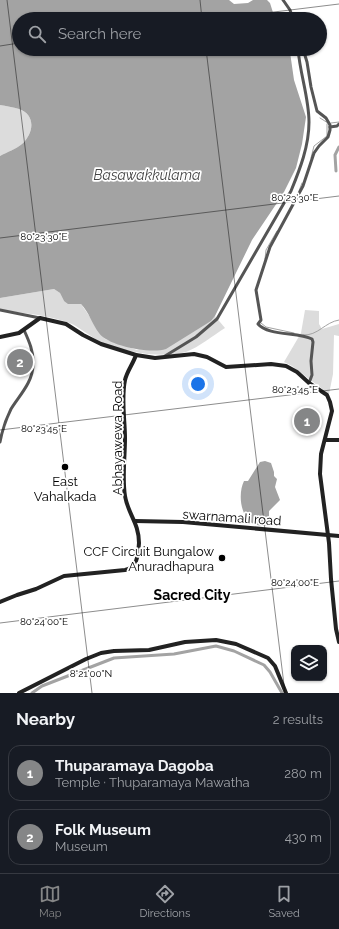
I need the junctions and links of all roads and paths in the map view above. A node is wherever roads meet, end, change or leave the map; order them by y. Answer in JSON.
{"nodes":[{"id":1,"x":283,"y":0,"type":"edge"},
{"id":2,"x":291,"y":12,"type":"edge"},
{"id":3,"x":299,"y":56,"type":"edge"},
{"id":4,"x":305,"y":56,"type":"edge"},
{"id":5,"x":339,"y":124,"type":"edge"},
{"id":6,"x":330,"y":128,"type":"junction"},
{"id":7,"x":0,"y":310,"type":"edge"},
{"id":8,"x":40,"y":318,"type":"junction"},
{"id":9,"x":24,"y":330,"type":"junction"},
{"id":10,"x":0,"y":337,"type":"edge"},
{"id":11,"x":136,"y":355,"type":"junction"},
{"id":12,"x":163,"y":357,"type":"junction"},
{"id":13,"x":309,"y":383,"type":"junction"},
{"id":14,"x":325,"y":440,"type":"junction"},
{"id":15,"x":339,"y":440,"type":"edge"},
{"id":16,"x":0,"y":442,"type":"edge"},
{"id":17,"x":135,"y":521,"type":"junction"},
{"id":18,"x":328,"y":534,"type":"junction"},
{"id":19,"x":339,"y":536,"type":"edge"},
{"id":20,"x":0,"y":602,"type":"edge"},
{"id":21,"x":339,"y":642,"type":"edge"},
{"id":22,"x":19,"y":693,"type":"edge"},
{"id":23,"x":286,"y":693,"type":"edge"}],
"edges":[{"from":1,"to":2,"type":"street"},
{"from":3,"to":12,"type":"street"},
{"from":4,"to":6,"type":"street"},
{"from":5,"to":6,"type":"street"},
{"from":6,"to":13,"type":"street"},
{"from":7,"to":8,"type":"street"},
{"from":8,"to":9,"type":"main road"},
{"from":8,"to":11,"type":"main road"},
{"from":9,"to":10,"type":"main road"},
{"from":9,"to":16,"type":"street"},
{"from":11,"to":12,"type":"main road"},
{"from":11,"to":17,"type":"main road","name":"Abhayawewa Road"},
{"from":12,"to":13,"type":"main road"},
{"from":13,"to":14,"type":"main road"},
{"from":14,"to":15,"type":"main road"},
{"from":14,"to":18,"type":"main road"},
{"from":17,"to":18,"type":"main road","name":"swarnamali road"},
{"from":17,"to":20,"type":"main road","name":"Abhayawewa Road"},
{"from":18,"to":19,"type":"main road","name":"swarnamali road"},
{"from":18,"to":21,"type":"main road"},
{"from":22,"to":23,"type":"main road"}]}
